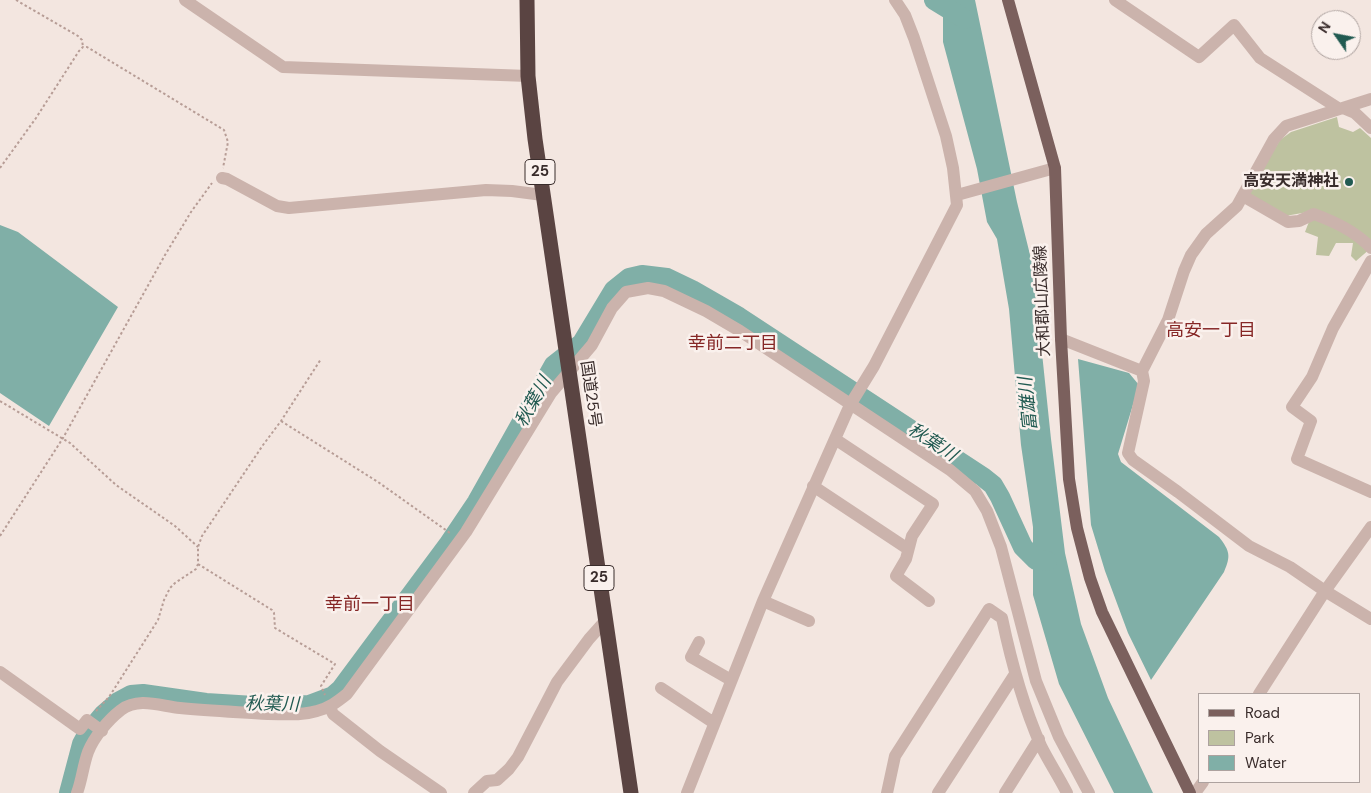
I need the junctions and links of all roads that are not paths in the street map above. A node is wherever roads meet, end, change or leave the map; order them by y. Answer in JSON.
{"nodes":[{"id":1,"x":185,"y":0,"type":"edge"},
{"id":2,"x":527,"y":0,"type":"edge"},
{"id":3,"x":895,"y":0,"type":"edge"},
{"id":4,"x":1008,"y":0,"type":"edge"},
{"id":5,"x":1115,"y":0,"type":"edge"},
{"id":6,"x":528,"y":76,"type":"junction"},
{"id":7,"x":1371,"y":99,"type":"edge"},
{"id":8,"x":1340,"y":108,"type":"junction"},
{"id":9,"x":1371,"y":128,"type":"edge"},
{"id":10,"x":1055,"y":168,"type":"junction"},
{"id":11,"x":222,"y":178,"type":"road end"},
{"id":12,"x":957,"y":194,"type":"junction"},
{"id":13,"x":543,"y":195,"type":"junction"},
{"id":14,"x":1243,"y":196,"type":"junction"},
{"id":15,"x":1371,"y":248,"type":"edge"},
{"id":16,"x":1371,"y":261,"type":"edge"},
{"id":17,"x":1367,"y":276,"type":"edge"},
{"id":18,"x":1061,"y":340,"type":"junction"},
{"id":19,"x":569,"y":367,"type":"junction"},
{"id":20,"x":1142,"y":372,"type":"junction"},
{"id":21,"x":850,"y":405,"type":"junction"},
{"id":22,"x":835,"y":439,"type":"junction"},
{"id":23,"x":814,"y":486,"type":"junction"},
{"id":24,"x":1371,"y":492,"type":"edge"},
{"id":25,"x":1371,"y":526,"type":"edge"},
{"id":26,"x":908,"y":549,"type":"junction"},
{"id":27,"x":1325,"y":592,"type":"junction"},
{"id":28,"x":763,"y":601,"type":"junction"},
{"id":29,"x":929,"y":602,"type":"dead end"},
{"id":30,"x":1371,"y":619,"type":"edge"},
{"id":31,"x":606,"y":620,"type":"junction"},
{"id":32,"x":809,"y":621,"type":"dead end"},
{"id":33,"x":700,"y":642,"type":"dead end"},
{"id":34,"x":0,"y":672,"type":"edge"},
{"id":35,"x":1015,"y":674,"type":"junction"},
{"id":36,"x":731,"y":680,"type":"junction"},
{"id":37,"x":661,"y":688,"type":"dead end"},
{"id":38,"x":1260,"y":693,"type":"edge"},
{"id":39,"x":330,"y":707,"type":"junction"},
{"id":40,"x":714,"y":723,"type":"junction"},
{"id":41,"x":102,"y":731,"type":"junction"},
{"id":42,"x":1039,"y":739,"type":"junction"},
{"id":43,"x":77,"y":793,"type":"edge"},
{"id":44,"x":440,"y":793,"type":"edge"},
{"id":45,"x":474,"y":793,"type":"edge"},
{"id":46,"x":631,"y":793,"type":"edge"},
{"id":47,"x":687,"y":793,"type":"edge"},
{"id":48,"x":887,"y":793,"type":"edge"},
{"id":49,"x":938,"y":793,"type":"edge"},
{"id":50,"x":1005,"y":793,"type":"edge"},
{"id":51,"x":1067,"y":793,"type":"edge"},
{"id":52,"x":1089,"y":793,"type":"edge"},
{"id":53,"x":1190,"y":793,"type":"edge"}],
"edges":[{"from":1,"to":6,"type":"street"},
{"from":2,"to":6,"type":"highway","name":"国道25号","number":"25"},
{"from":3,"to":12,"type":"street"},
{"from":4,"to":10,"type":"main road","name":"大和郡山広陵線"},
{"from":5,"to":8,"type":"street"},
{"from":6,"to":13,"type":"highway","name":"国道25号","number":"25"},
{"from":7,"to":8,"type":"street"},
{"from":8,"to":9,"type":"street"},
{"from":8,"to":14,"type":"street"},
{"from":10,"to":12,"type":"street"},
{"from":10,"to":18,"type":"main road","name":"大和郡山広陵線"},
{"from":11,"to":13,"type":"street"},
{"from":12,"to":21,"type":"street"},
{"from":13,"to":19,"type":"highway","name":"国道25号","number":"25"},
{"from":14,"to":15,"type":"street"},
{"from":14,"to":20,"type":"street"},
{"from":16,"to":17,"type":"street"},
{"from":17,"to":24,"type":"street"},
{"from":18,"to":20,"type":"street"},
{"from":18,"to":53,"type":"main road","name":"大和郡山広陵線"},
{"from":19,"to":21,"type":"street"},
{"from":19,"to":31,"type":"highway","name":"国道25号","number":"25"},
{"from":19,"to":39,"type":"street"},
{"from":20,"to":27,"type":"street"},
{"from":21,"to":22,"type":"street"},
{"from":21,"to":52,"type":"street"},
{"from":22,"to":23,"type":"street"},
{"from":22,"to":26,"type":"street"},
{"from":23,"to":26,"type":"street"},
{"from":23,"to":28,"type":"street"},
{"from":25,"to":27,"type":"street"},
{"from":26,"to":29,"type":"street"},
{"from":27,"to":30,"type":"street"},
{"from":27,"to":38,"type":"street"},
{"from":28,"to":32,"type":"street"},
{"from":28,"to":36,"type":"street"},
{"from":31,"to":45,"type":"street"},
{"from":31,"to":46,"type":"highway","name":"国道25号","number":"25"},
{"from":33,"to":36,"type":"street"},
{"from":34,"to":41,"type":"street"},
{"from":35,"to":42,"type":"street"},
{"from":35,"to":48,"type":"street"},
{"from":35,"to":49,"type":"street"},
{"from":36,"to":40,"type":"street"},
{"from":37,"to":40,"type":"street"},
{"from":39,"to":41,"type":"street"},
{"from":39,"to":44,"type":"street"},
{"from":40,"to":47,"type":"street"},
{"from":41,"to":43,"type":"street"},
{"from":42,"to":50,"type":"street"},
{"from":42,"to":51,"type":"street"}]}
